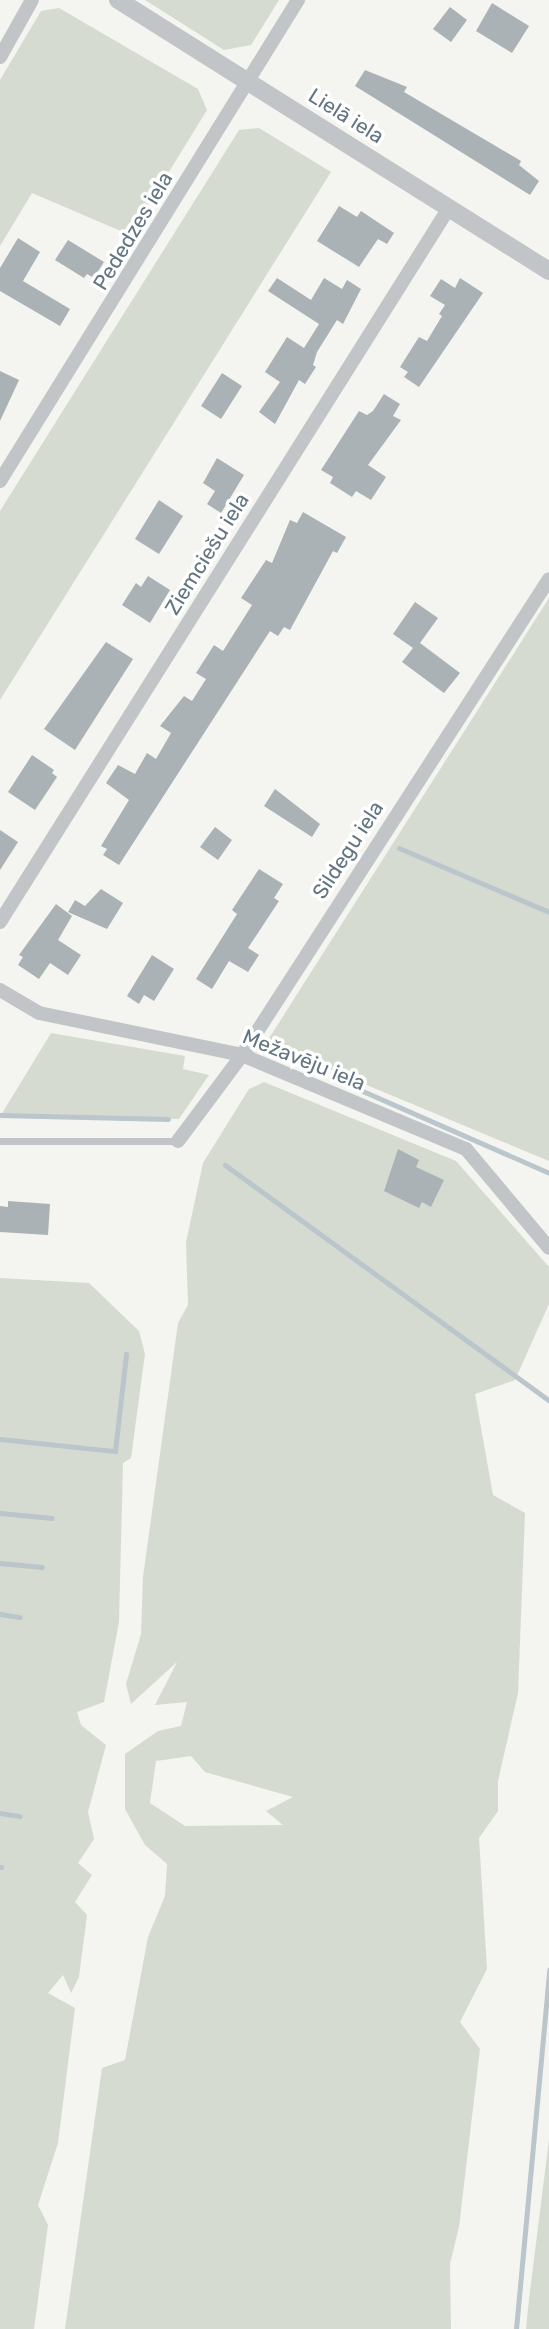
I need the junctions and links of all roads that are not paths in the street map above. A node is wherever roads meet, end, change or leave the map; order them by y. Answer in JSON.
{"nodes":[{"id":1,"x":32,"y":0,"type":"edge"},
{"id":2,"x":118,"y":0,"type":"edge"},
{"id":3,"x":298,"y":0,"type":"edge"},
{"id":4,"x":0,"y":57,"type":"edge"},
{"id":5,"x":247,"y":81,"type":"junction"},
{"id":6,"x":449,"y":208,"type":"junction"},
{"id":7,"x":549,"y":271,"type":"edge"},
{"id":8,"x":0,"y":481,"type":"edge"},
{"id":9,"x":549,"y":579,"type":"edge"},
{"id":10,"x":0,"y":922,"type":"edge"},
{"id":11,"x":0,"y":990,"type":"edge"},
{"id":12,"x":242,"y":1055,"type":"junction"},
{"id":13,"x":0,"y":1141,"type":"edge"},
{"id":14,"x":177,"y":1141,"type":"joint"},
{"id":15,"x":549,"y":1248,"type":"edge"}],
"edges":[{"from":1,"to":4,"type":"street"},
{"from":2,"to":5,"type":"street","name":"Lielā iela"},
{"from":3,"to":5,"type":"street","name":"Pededzes iela"},
{"from":5,"to":6,"type":"street","name":"Lielā iela"},
{"from":5,"to":8,"type":"street","name":"Pededzes iela"},
{"from":6,"to":7,"type":"street","name":"Lielā iela"},
{"from":6,"to":10,"type":"street","name":"Ziemciešu iela"},
{"from":9,"to":12,"type":"street","name":"Sildegu iela"},
{"from":11,"to":12,"type":"street","name":"Mežavēju iela"},
{"from":12,"to":14,"type":"street","name":"Sildegu iela"},
{"from":12,"to":15,"type":"street","name":"Mežavēju iela"},
{"from":13,"to":14,"type":"lane"}]}
